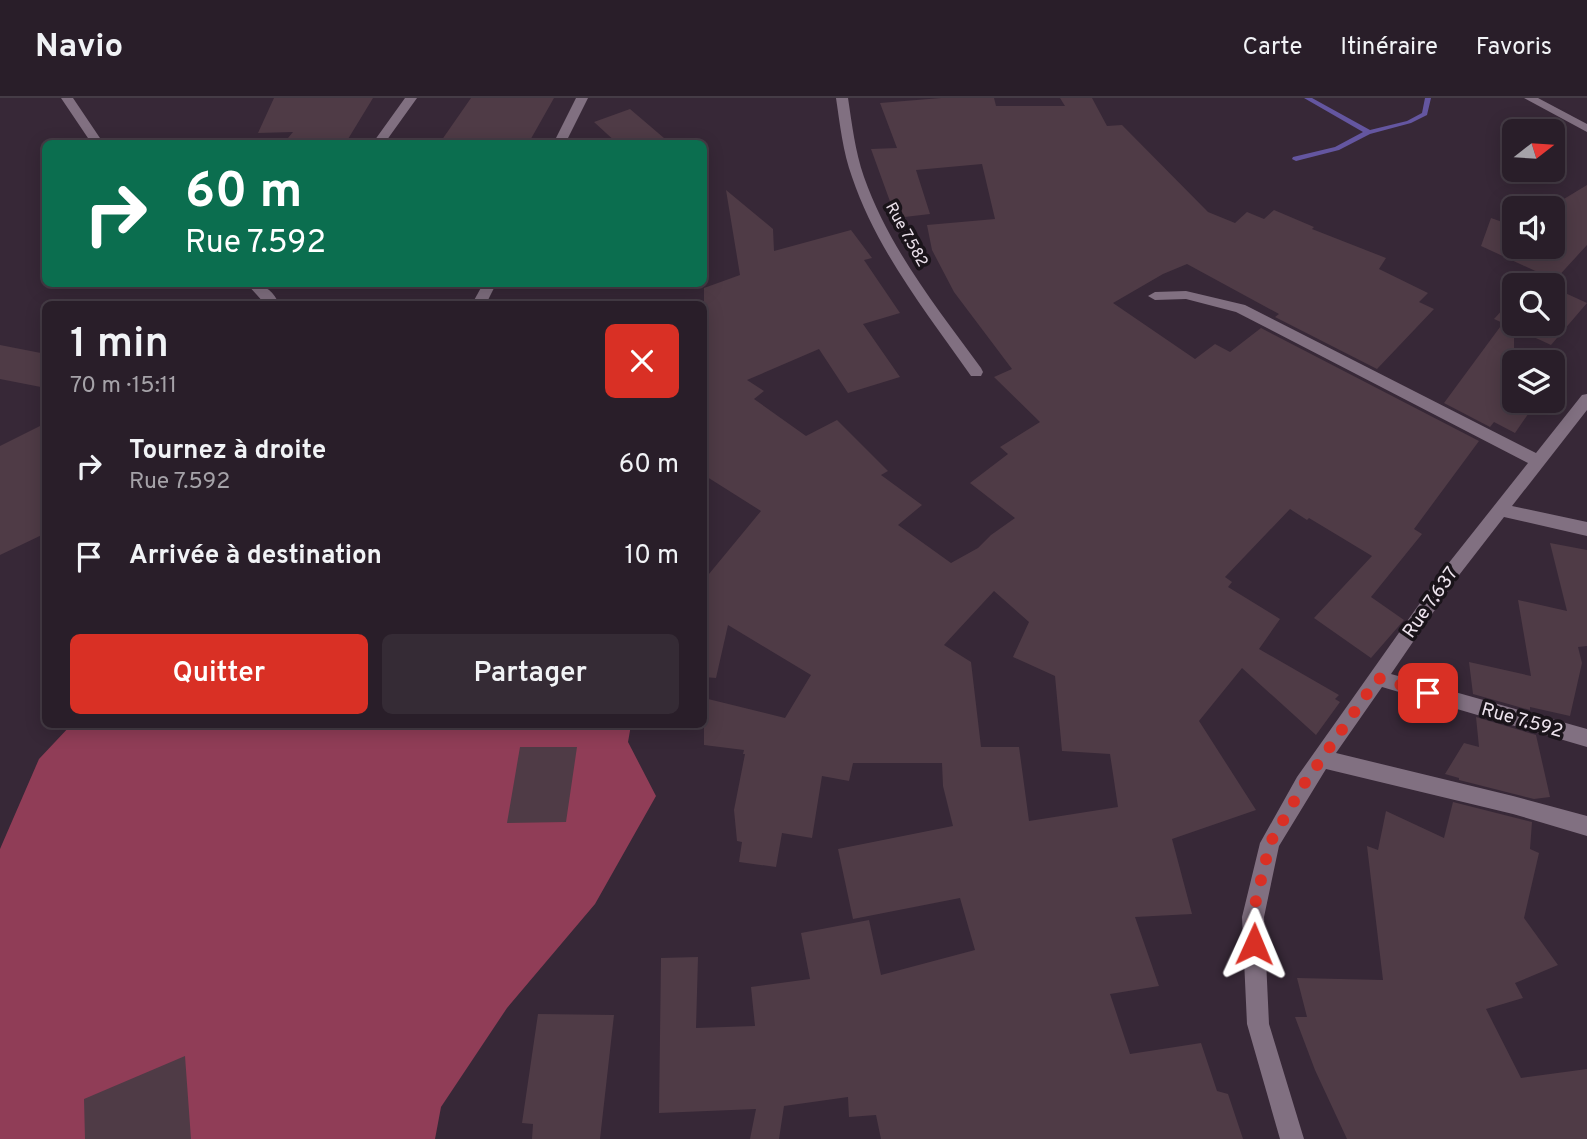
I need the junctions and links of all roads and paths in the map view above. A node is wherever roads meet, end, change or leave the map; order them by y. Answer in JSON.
{"nodes":[{"id":1,"x":67,"y":98,"type":"edge"},
{"id":2,"x":411,"y":98,"type":"edge"},
{"id":3,"x":582,"y":98,"type":"edge"},
{"id":4,"x":842,"y":98,"type":"edge"},
{"id":5,"x":1530,"y":98,"type":"edge"},
{"id":6,"x":1587,"y":129,"type":"edge"},
{"id":7,"x":95,"y":140,"type":"edge"},
{"id":8,"x":382,"y":140,"type":"edge"},
{"id":9,"x":561,"y":140,"type":"edge"},
{"id":10,"x":256,"y":287,"type":"edge"},
{"id":11,"x":1155,"y":296,"type":"dead end"},
{"id":12,"x":270,"y":301,"type":"edge"},
{"id":13,"x":976,"y":372,"type":"dead end"},
{"id":14,"x":1587,"y":399,"type":"edge"},
{"id":15,"x":1538,"y":461,"type":"junction"},
{"id":16,"x":1500,"y":510,"type":"junction"},
{"id":17,"x":1587,"y":529,"type":"edge"},
{"id":18,"x":1378,"y":678,"type":"junction"},
{"id":19,"x":1587,"y":738,"type":"edge"},
{"id":20,"x":1322,"y":760,"type":"junction"},
{"id":21,"x":1587,"y":826,"type":"edge"},
{"id":22,"x":1292,"y":1139,"type":"edge"}],
"edges":[{"from":1,"to":7,"type":"street"},
{"from":2,"to":8,"type":"street"},
{"from":3,"to":9,"type":"street"},
{"from":4,"to":13,"type":"street","name":"Rue 7.582"},
{"from":5,"to":6,"type":"street"},
{"from":10,"to":12,"type":"street"},
{"from":11,"to":15,"type":"street"},
{"from":14,"to":15,"type":"street","name":"Rue 7.637"},
{"from":15,"to":16,"type":"street","name":"Rue 7.637"},
{"from":16,"to":17,"type":"street"},
{"from":16,"to":18,"type":"street","name":"Rue 7.637"},
{"from":18,"to":19,"type":"street","name":"Rue 7.592"},
{"from":18,"to":20,"type":"street","name":"Rue 7.637"},
{"from":20,"to":21,"type":"street"},
{"from":20,"to":22,"type":"street","name":"Rue 7.637"}]}
